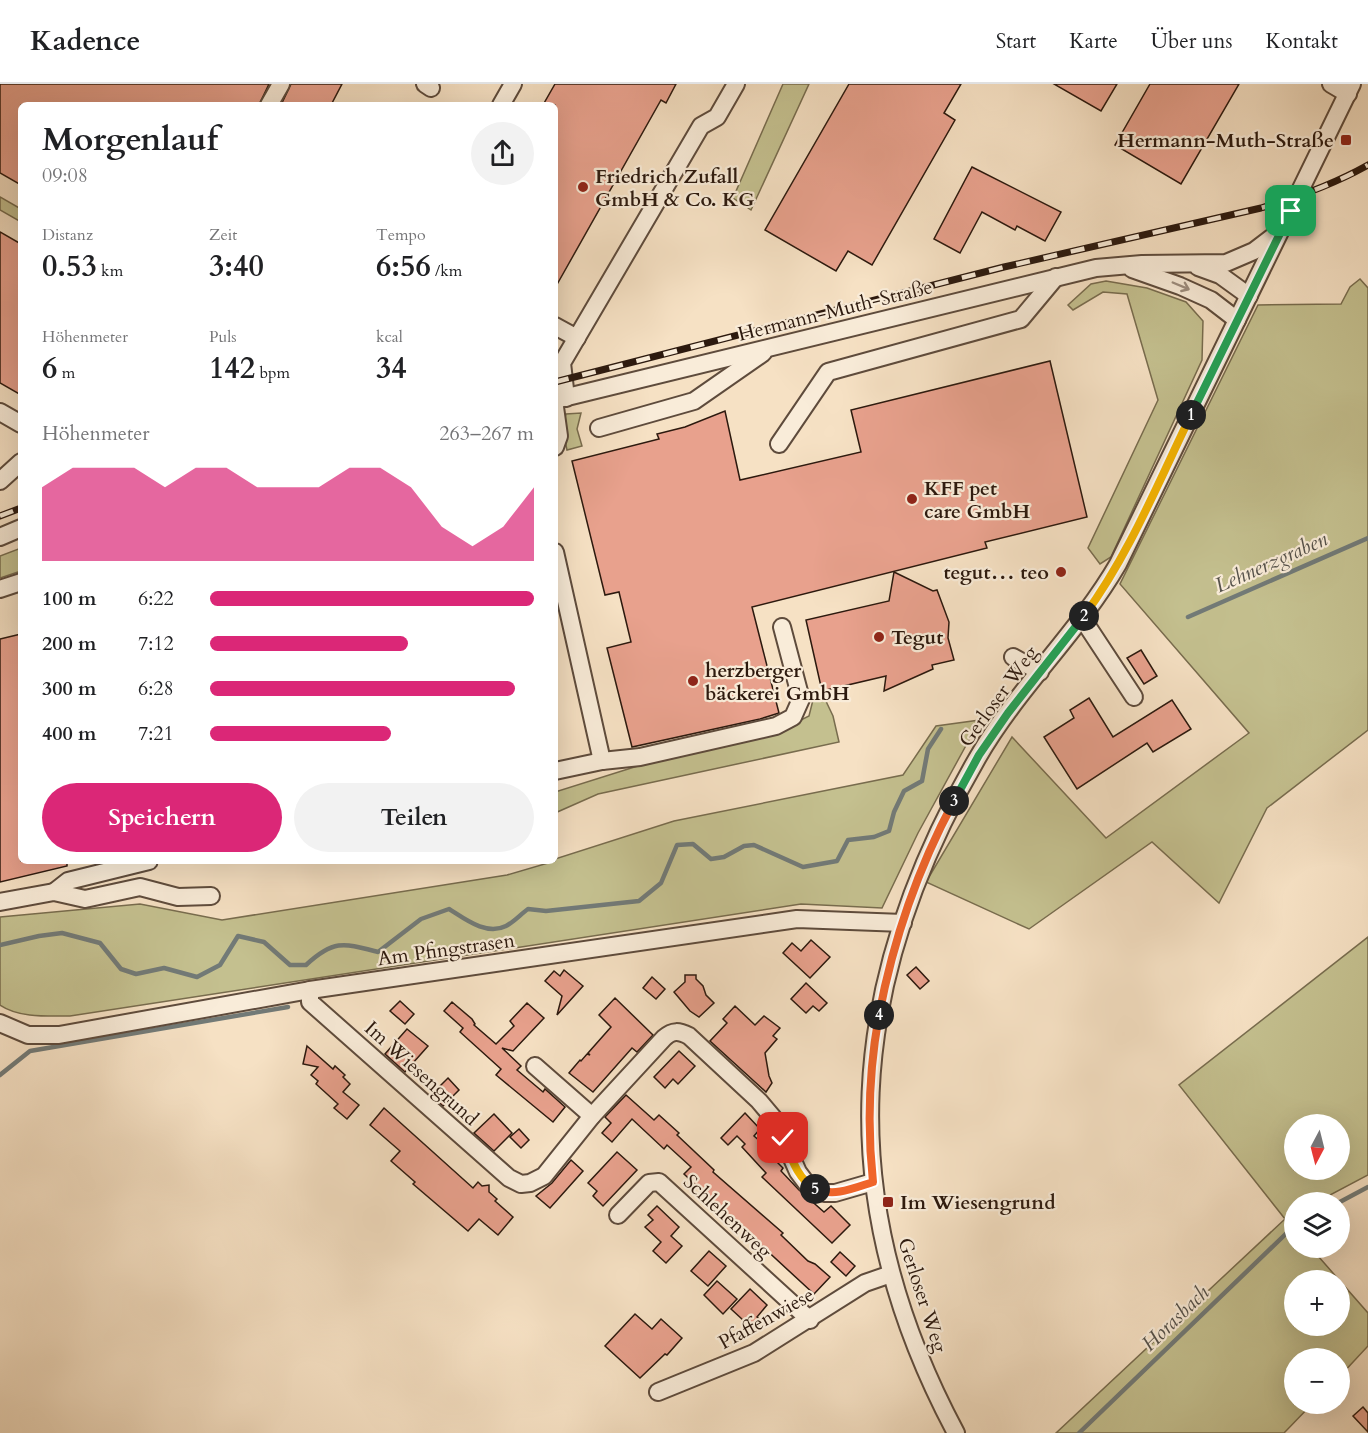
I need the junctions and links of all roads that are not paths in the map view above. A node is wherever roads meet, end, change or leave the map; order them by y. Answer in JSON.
{"nodes":[{"id":1,"x":281,"y":84,"type":"edge"},
{"id":2,"x":513,"y":84,"type":"edge"},
{"id":3,"x":736,"y":84,"type":"edge"},
{"id":4,"x":1331,"y":84,"type":"edge"},
{"id":5,"x":1350,"y":89,"type":"edge"},
{"id":6,"x":271,"y":102,"type":"edge"},
{"id":7,"x":503,"y":102,"type":"edge"},
{"id":8,"x":1282,"y":229,"type":"junction"},
{"id":9,"x":1190,"y":264,"type":"junction"},
{"id":10,"x":1126,"y":266,"type":"junction"},
{"id":11,"x":1056,"y":277,"type":"junction"},
{"id":12,"x":1249,"y":296,"type":"junction"},
{"id":13,"x":1237,"y":320,"type":"junction"},
{"id":14,"x":558,"y":328,"type":"edge"},
{"id":15,"x":577,"y":338,"type":"junction"},
{"id":16,"x":771,"y":347,"type":"junction"},
{"id":17,"x":559,"y":402,"type":"edge"},
{"id":18,"x":0,"y":412,"type":"edge"},
{"id":19,"x":18,"y":422,"type":"edge"},
{"id":20,"x":599,"y":428,"type":"dead end"},
{"id":21,"x":558,"y":439,"type":"edge"},
{"id":22,"x":779,"y":444,"type":"dead end"},
{"id":23,"x":18,"y":465,"type":"edge"},
{"id":24,"x":0,"y":481,"type":"edge"},
{"id":25,"x":18,"y":529,"type":"edge"},
{"id":26,"x":0,"y":537,"type":"edge"},
{"id":27,"x":558,"y":565,"type":"edge"},
{"id":28,"x":18,"y":583,"type":"edge"},
{"id":29,"x":0,"y":589,"type":"edge"},
{"id":30,"x":1082,"y":618,"type":"junction"},
{"id":31,"x":782,"y":627,"type":"dead end"},
{"id":32,"x":1013,"y":657,"type":"dead end"},
{"id":33,"x":1040,"y":672,"type":"junction"},
{"id":34,"x":1134,"y":697,"type":"dead end"},
{"id":35,"x":602,"y":760,"type":"junction"},
{"id":36,"x":558,"y":770,"type":"edge"},
{"id":37,"x":136,"y":864,"type":"edge"},
{"id":38,"x":54,"y":892,"type":"junction"},
{"id":39,"x":212,"y":896,"type":"dead end"},
{"id":40,"x":0,"y":902,"type":"edge"},
{"id":41,"x":903,"y":923,"type":"junction"},
{"id":42,"x":310,"y":990,"type":"junction"},
{"id":43,"x":0,"y":1023,"type":"edge"},
{"id":44,"x":535,"y":1066,"type":"dead end"},
{"id":45,"x":592,"y":1116,"type":"junction"},
{"id":46,"x":873,"y":1182,"type":"junction"},
{"id":47,"x":618,"y":1215,"type":"dead end"},
{"id":48,"x":891,"y":1274,"type":"junction"},
{"id":49,"x":810,"y":1320,"type":"junction"},
{"id":50,"x":658,"y":1392,"type":"dead end"},
{"id":51,"x":956,"y":1433,"type":"edge"}],
"edges":[{"from":1,"to":6,"type":"street"},
{"from":2,"to":7,"type":"street"},
{"from":3,"to":15,"type":"street"},
{"from":4,"to":5,"type":"street","name":"Gerloser Weg"},
{"from":5,"to":8,"type":"street","name":"Gerloser Weg"},
{"from":8,"to":9,"type":"street","name":"Hermann-Muth-Straße"},
{"from":8,"to":12,"type":"street","name":"Gerloser Weg"},
{"from":9,"to":10,"type":"street","name":"Hermann-Muth-Straße"},
{"from":9,"to":12,"type":"street","name":"Hermann-Muth-Straße"},
{"from":10,"to":11,"type":"street","name":"Hermann-Muth-Straße"},
{"from":10,"to":13,"type":"street","name":"Hermann-Muth-Straße","one_way":true},
{"from":11,"to":16,"type":"street","name":"Hermann-Muth-Straße"},
{"from":11,"to":22,"type":"street"},
{"from":12,"to":13,"type":"street","name":"Gerloser Weg"},
{"from":13,"to":30,"type":"street","name":"Gerloser Weg"},
{"from":14,"to":15,"type":"street"},
{"from":15,"to":17,"type":"street"},
{"from":16,"to":17,"type":"street","name":"Hermann-Muth-Straße"},
{"from":16,"to":20,"type":"street"},
{"from":17,"to":21,"type":"street"},
{"from":18,"to":19,"type":"street"},
{"from":23,"to":24,"type":"street"},
{"from":25,"to":26,"type":"street"},
{"from":27,"to":35,"type":"street"},
{"from":28,"to":29,"type":"street"},
{"from":30,"to":33,"type":"street","name":"Gerloser Weg"},
{"from":30,"to":34,"type":"street"},
{"from":31,"to":35,"type":"street"},
{"from":32,"to":33,"type":"street"},
{"from":33,"to":41,"type":"street","name":"Gerloser Weg"},
{"from":35,"to":36,"type":"street"},
{"from":37,"to":38,"type":"street"},
{"from":38,"to":39,"type":"street"},
{"from":38,"to":40,"type":"street"},
{"from":41,"to":42,"type":"street","name":"Am Pfingstrasen"},
{"from":41,"to":46,"type":"street","name":"Gerloser Weg"},
{"from":42,"to":43,"type":"street","name":"Am Pfingstrasen"},
{"from":42,"to":45,"type":"street","name":"Im Wiesengrund"},
{"from":44,"to":45,"type":"street"},
{"from":45,"to":46,"type":"street","name":"Im Wiesengrund"},
{"from":46,"to":48,"type":"street","name":"Gerloser Weg"},
{"from":47,"to":49,"type":"street","name":"Schlehenweg"},
{"from":48,"to":49,"type":"street","name":"Pfaffenwiese"},
{"from":48,"to":51,"type":"street","name":"Gerloser Weg"},
{"from":49,"to":50,"type":"street","name":"Pfaffenwiese"}]}
